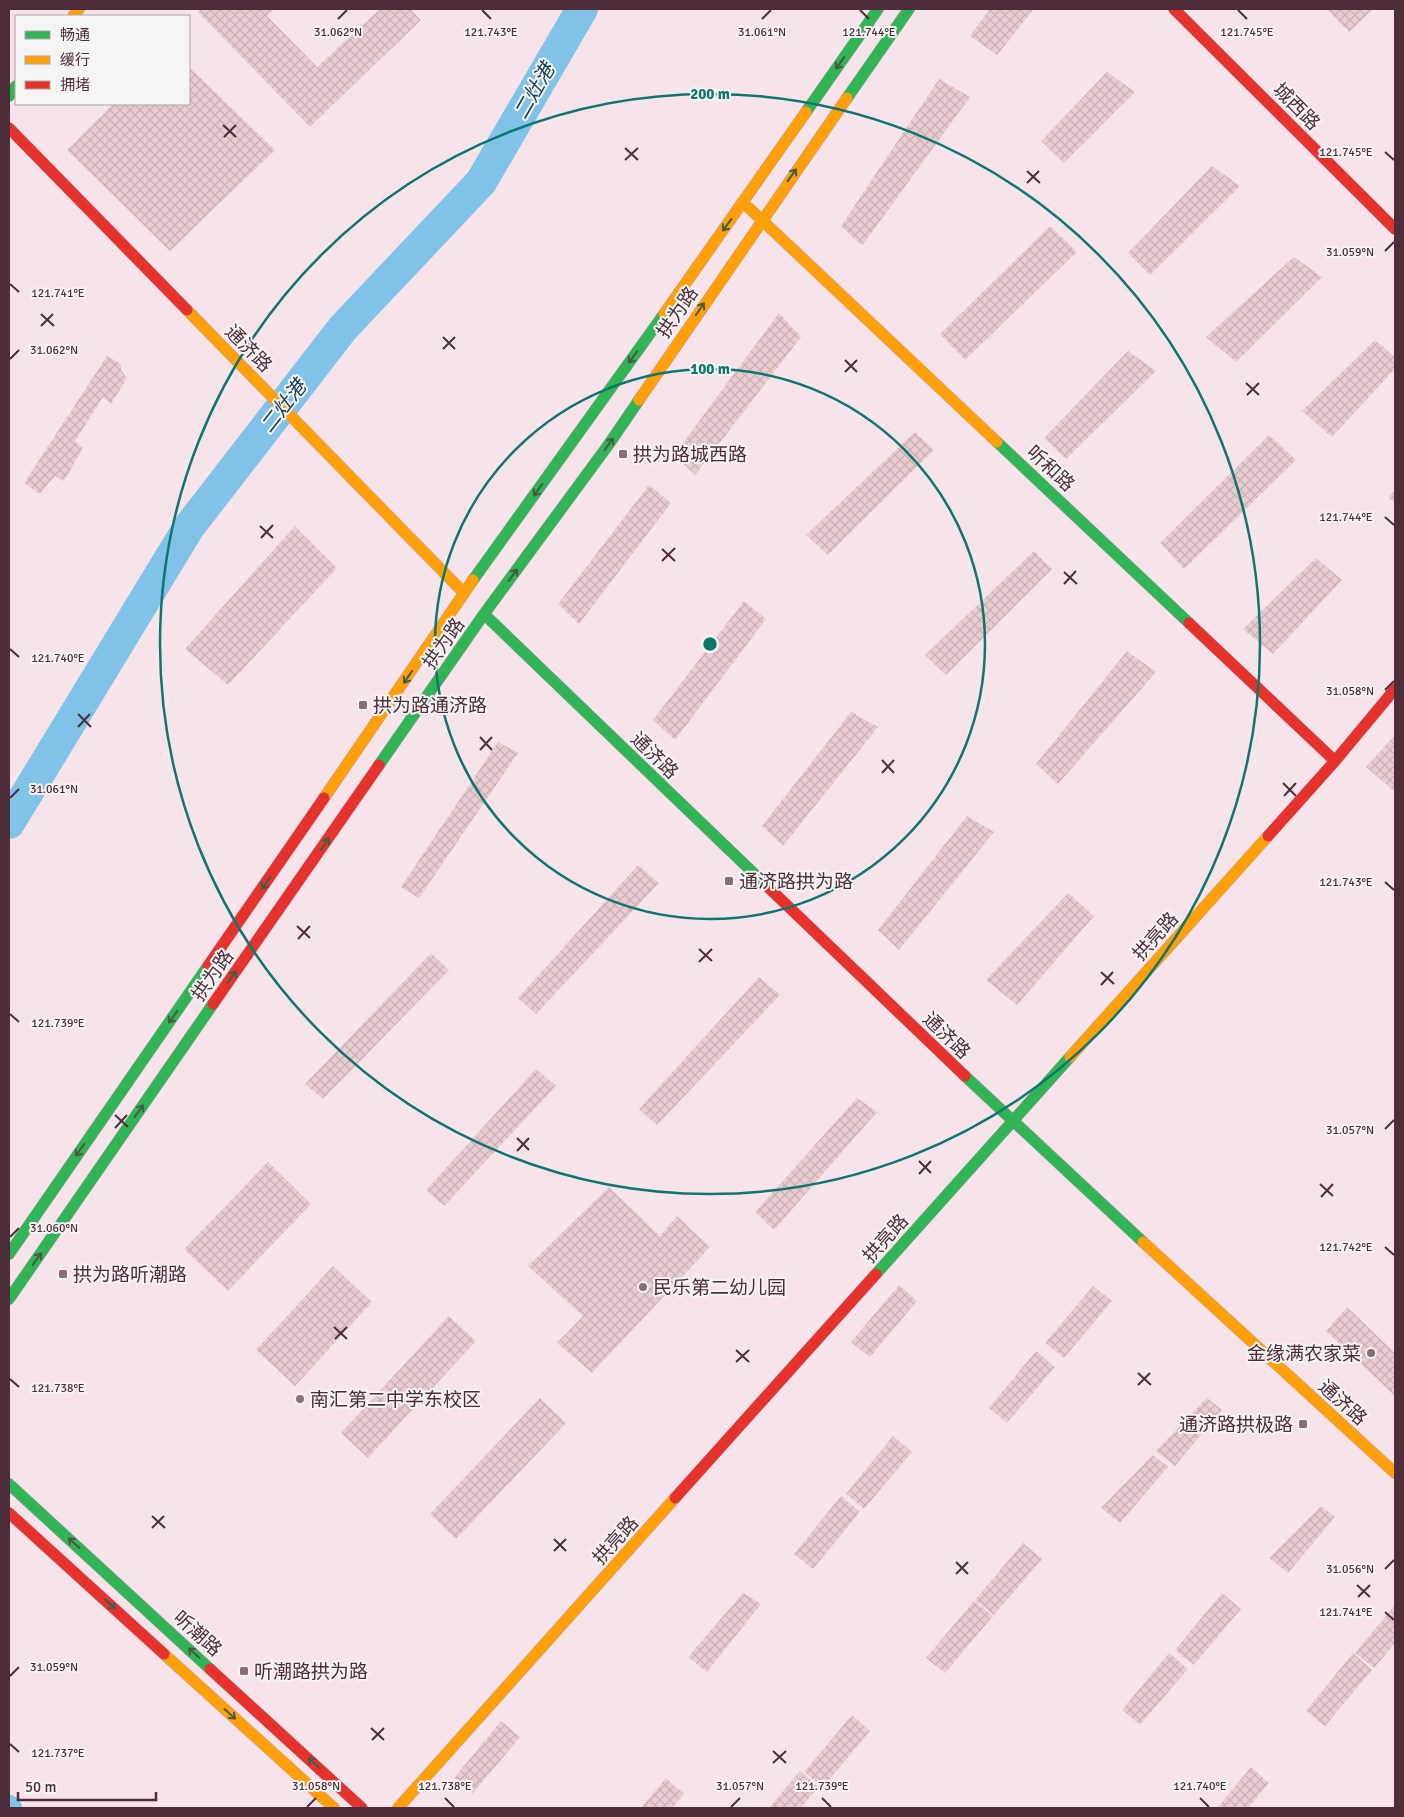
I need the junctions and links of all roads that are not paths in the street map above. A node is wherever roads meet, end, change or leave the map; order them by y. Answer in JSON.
{"nodes":[{"id":1,"x":878,"y":9,"type":"edge"},
{"id":2,"x":908,"y":9,"type":"edge"},
{"id":3,"x":1174,"y":9,"type":"edge"},
{"id":4,"x":9,"y":128,"type":"edge"},
{"id":5,"x":743,"y":203,"type":"junction"},
{"id":6,"x":762,"y":219,"type":"junction"},
{"id":7,"x":1395,"y":229,"type":"edge"},
{"id":8,"x":464,"y":593,"type":"junction"},
{"id":9,"x":484,"y":614,"type":"junction"},
{"id":10,"x":1395,"y":690,"type":"edge"},
{"id":11,"x":1334,"y":761,"type":"junction"},
{"id":12,"x":1012,"y":1122,"type":"junction"},
{"id":13,"x":9,"y":1254,"type":"edge"},
{"id":14,"x":9,"y":1298,"type":"edge"},
{"id":15,"x":1395,"y":1473,"type":"edge"},
{"id":16,"x":9,"y":1484,"type":"edge"},
{"id":17,"x":9,"y":1513,"type":"edge"},
{"id":18,"x":334,"y":1808,"type":"edge"},
{"id":19,"x":362,"y":1808,"type":"edge"},
{"id":20,"x":398,"y":1808,"type":"edge"}],
"edges":[{"from":1,"to":5,"type":"street","name":"拱为路","one_way":true},
{"from":6,"to":2,"type":"street","name":"拱为路","one_way":true},
{"from":3,"to":7,"type":"street","name":"城西路"},
{"from":4,"to":8,"type":"street","name":"通济路"},
{"from":5,"to":6,"type":"street","name":"听和路"},
{"from":5,"to":8,"type":"street","name":"拱为路","one_way":true},
{"from":9,"to":6,"type":"street","name":"拱为路","one_way":true},
{"from":6,"to":11,"type":"street","name":"听和路"},
{"from":8,"to":13,"type":"street","name":"拱为路","one_way":true},
{"from":9,"to":12,"type":"street","name":"通济路"},
{"from":14,"to":9,"type":"street","name":"拱为路","one_way":true},
{"from":10,"to":11,"type":"street","name":"拱亮路"},
{"from":11,"to":12,"type":"street","name":"拱亮路"},
{"from":12,"to":15,"type":"street","name":"通济路"},
{"from":12,"to":20,"type":"street","name":"拱亮路"},
{"from":19,"to":16,"type":"street","name":"听潮路","one_way":true},
{"from":17,"to":18,"type":"street","name":"听潮路","one_way":true}]}
